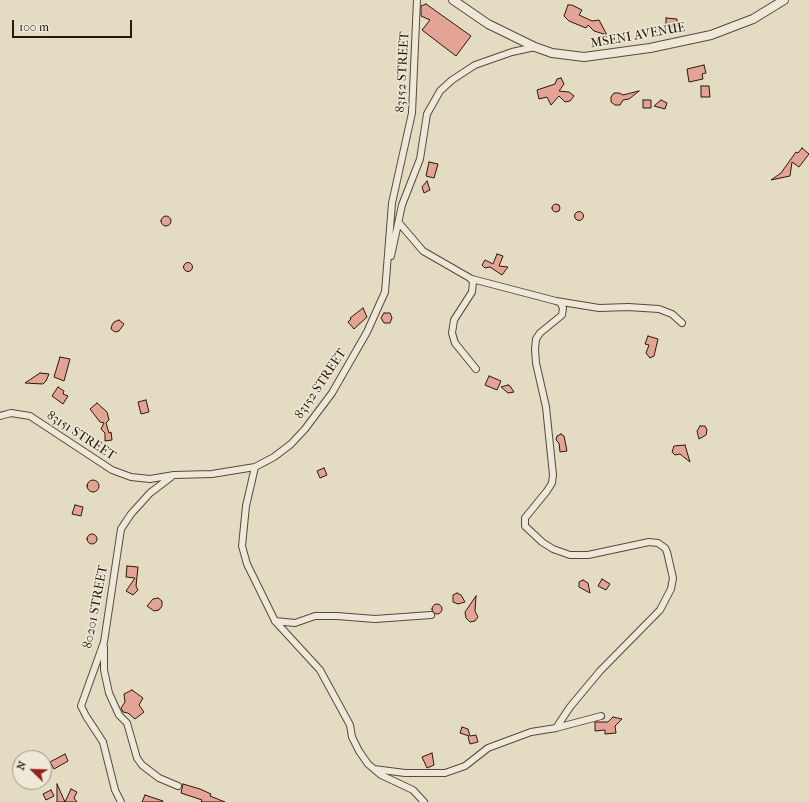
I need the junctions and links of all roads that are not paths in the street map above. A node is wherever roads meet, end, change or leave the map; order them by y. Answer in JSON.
{"nodes":[{"id":1,"x":417,"y":0,"type":"edge"},
{"id":2,"x":453,"y":0,"type":"edge"},
{"id":3,"x":784,"y":0,"type":"edge"},
{"id":4,"x":535,"y":47,"type":"junction"},
{"id":5,"x":400,"y":224,"type":"junction"},
{"id":6,"x":389,"y":263,"type":"junction"},
{"id":7,"x":472,"y":279,"type":"junction"},
{"id":8,"x":556,"y":301,"type":"junction"},
{"id":9,"x":682,"y":323,"type":"dead end"},
{"id":10,"x":476,"y":369,"type":"dead end"},
{"id":11,"x":0,"y":416,"type":"edge"},
{"id":12,"x":255,"y":467,"type":"junction"},
{"id":13,"x":174,"y":475,"type":"junction"},
{"id":14,"x":431,"y":615,"type":"dead end"},
{"id":15,"x":275,"y":621,"type":"junction"},
{"id":16,"x":104,"y":642,"type":"junction"},
{"id":17,"x":601,"y":716,"type":"dead end"},
{"id":18,"x":556,"y":728,"type":"junction"},
{"id":19,"x":374,"y":768,"type":"junction"},
{"id":20,"x":178,"y":786,"type":"dead end"},
{"id":21,"x":121,"y":802,"type":"edge"},
{"id":22,"x":424,"y":802,"type":"edge"}],
"edges":[{"from":1,"to":6,"type":"street","name":"83152 STREET"},
{"from":2,"to":4,"type":"street","name":"MSENI AVENUE"},
{"from":3,"to":4,"type":"street","name":"MSENI AVENUE"},
{"from":4,"to":5,"type":"street","name":"83152 STREET"},
{"from":5,"to":6,"type":"street","name":"83152 STREET"},
{"from":5,"to":7,"type":"street"},
{"from":6,"to":12,"type":"street","name":"83152 STREET"},
{"from":7,"to":8,"type":"street"},
{"from":7,"to":10,"type":"street"},
{"from":8,"to":9,"type":"street"},
{"from":8,"to":18,"type":"street"},
{"from":11,"to":13,"type":"street","name":"83151 STREET"},
{"from":12,"to":13,"type":"street","name":"83152 STREET"},
{"from":12,"to":15,"type":"street"},
{"from":13,"to":16,"type":"street","name":"80201 STREET"},
{"from":14,"to":15,"type":"street"},
{"from":15,"to":19,"type":"street"},
{"from":16,"to":20,"type":"street"},
{"from":16,"to":21,"type":"street","name":"80201 STREET"},
{"from":17,"to":18,"type":"street"},
{"from":18,"to":19,"type":"street"},
{"from":19,"to":22,"type":"street"}]}
